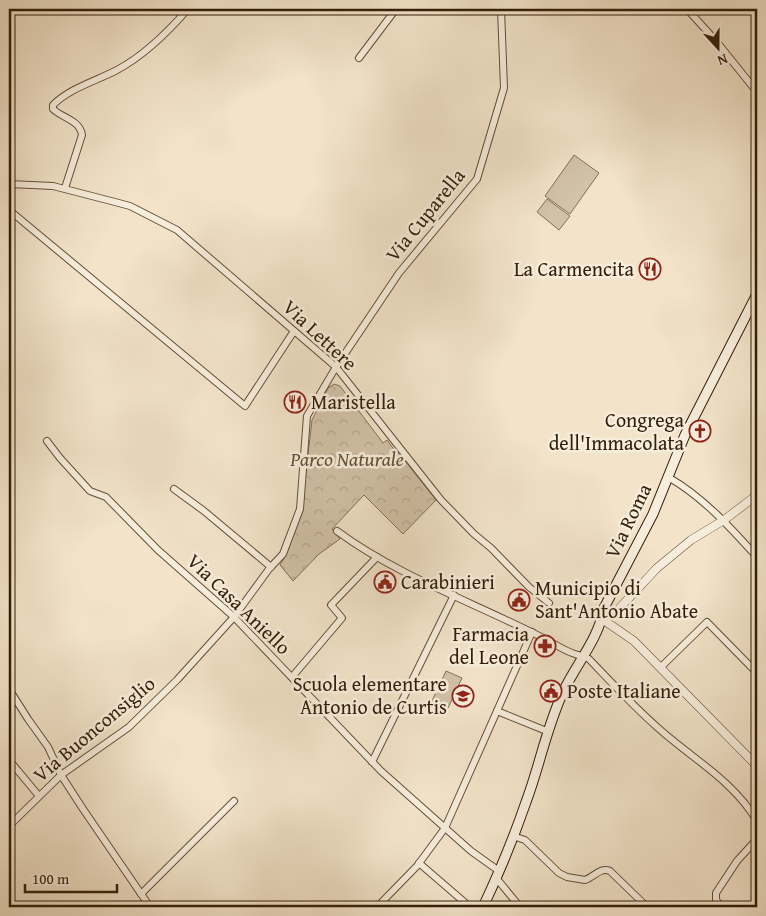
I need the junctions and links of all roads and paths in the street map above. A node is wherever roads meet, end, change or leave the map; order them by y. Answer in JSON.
{"nodes":[{"id":1,"x":188,"y":9,"type":"edge"},
{"id":2,"x":394,"y":9,"type":"edge"},
{"id":3,"x":501,"y":9,"type":"edge"},
{"id":4,"x":687,"y":9,"type":"edge"},
{"id":5,"x":359,"y":58,"type":"dead end"},
{"id":6,"x":757,"y":92,"type":"edge"},
{"id":7,"x":9,"y":184,"type":"edge"},
{"id":8,"x":65,"y":188,"type":"junction"},
{"id":9,"x":9,"y":210,"type":"edge"},
{"id":10,"x":757,"y":294,"type":"edge"},
{"id":11,"x":294,"y":331,"type":"junction"},
{"id":12,"x":336,"y":367,"type":"junction"},
{"id":13,"x":47,"y":440,"type":"dead end"},
{"id":14,"x":668,"y":477,"type":"junction"},
{"id":15,"x":174,"y":488,"type":"dead end"},
{"id":16,"x":757,"y":495,"type":"edge"},
{"id":17,"x":724,"y":520,"type":"junction"},
{"id":18,"x":336,"y":531,"type":"dead end"},
{"id":19,"x":377,"y":557,"type":"junction"},
{"id":20,"x":757,"y":557,"type":"edge"},
{"id":21,"x":271,"y":567,"type":"junction"},
{"id":22,"x":454,"y":595,"type":"junction"},
{"id":23,"x":550,"y":603,"type":"dead end"},
{"id":24,"x":234,"y":617,"type":"junction"},
{"id":25,"x":602,"y":619,"type":"junction"},
{"id":26,"x":532,"y":632,"type":"junction"},
{"id":27,"x":584,"y":656,"type":"junction"},
{"id":28,"x":660,"y":668,"type":"junction"},
{"id":29,"x":757,"y":674,"type":"edge"},
{"id":30,"x":292,"y":677,"type":"junction"},
{"id":31,"x":9,"y":689,"type":"edge"},
{"id":32,"x":497,"y":711,"type":"junction"},
{"id":33,"x":549,"y":732,"type":"junction"},
{"id":34,"x":9,"y":760,"type":"edge"},
{"id":35,"x":372,"y":762,"type":"junction"},
{"id":36,"x":757,"y":766,"type":"edge"},
{"id":37,"x":61,"y":775,"type":"junction"},
{"id":38,"x":38,"y":796,"type":"junction"},
{"id":39,"x":234,"y":801,"type":"dead end"},
{"id":40,"x":757,"y":822,"type":"edge"},
{"id":41,"x":9,"y":826,"type":"edge"},
{"id":42,"x":445,"y":828,"type":"junction"},
{"id":43,"x":513,"y":836,"type":"junction"},
{"id":44,"x":757,"y":839,"type":"edge"},
{"id":45,"x":419,"y":863,"type":"junction"},
{"id":46,"x":498,"y":875,"type":"junction"},
{"id":47,"x":141,"y":894,"type":"junction"},
{"id":48,"x":644,"y":904,"type":"dead end"},
{"id":49,"x":147,"y":906,"type":"edge"},
{"id":50,"x":377,"y":907,"type":"edge"},
{"id":51,"x":470,"y":907,"type":"edge"},
{"id":52,"x":483,"y":907,"type":"edge"},
{"id":53,"x":520,"y":907,"type":"edge"},
{"id":54,"x":722,"y":907,"type":"edge"}],
"edges":[{"from":1,"to":8,"type":"street"},
{"from":2,"to":5,"type":"street"},
{"from":3,"to":12,"type":"street","name":"Via Cuparella"},
{"from":4,"to":6,"type":"street"},
{"from":7,"to":8,"type":"street","name":"Via Lettere"},
{"from":8,"to":11,"type":"street","name":"Via Lettere"},
{"from":9,"to":11,"type":"street"},
{"from":10,"to":14,"type":"main road","name":"Via Roma"},
{"from":11,"to":12,"type":"street","name":"Via Lettere"},
{"from":12,"to":21,"type":"street","name":"Via Buonconsiglio"},
{"from":12,"to":23,"type":"street","name":"Via Lettere"},
{"from":13,"to":24,"type":"street","name":"Via Casa Aniello"},
{"from":14,"to":17,"type":"street"},
{"from":14,"to":25,"type":"main road","name":"Via Roma"},
{"from":15,"to":21,"type":"street"},
{"from":16,"to":17,"type":"street"},
{"from":17,"to":20,"type":"street"},
{"from":17,"to":25,"type":"street"},
{"from":18,"to":19,"type":"street"},
{"from":19,"to":22,"type":"street"},
{"from":19,"to":30,"type":"street"},
{"from":21,"to":24,"type":"street","name":"Via Buonconsiglio"},
{"from":22,"to":26,"type":"street"},
{"from":22,"to":35,"type":"street"},
{"from":24,"to":30,"type":"street","name":"Via Casa Aniello"},
{"from":24,"to":37,"type":"street","name":"Via Buonconsiglio"},
{"from":25,"to":27,"type":"main road","name":"Via Roma"},
{"from":25,"to":28,"type":"street"},
{"from":26,"to":27,"type":"street"},
{"from":26,"to":32,"type":"street"},
{"from":27,"to":33,"type":"main road","name":"Via Roma"},
{"from":27,"to":40,"type":"street"},
{"from":28,"to":29,"type":"street"},
{"from":28,"to":36,"type":"street"},
{"from":30,"to":35,"type":"street","name":"Via Casa Aniello"},
{"from":31,"to":37,"type":"street"},
{"from":32,"to":33,"type":"street"},
{"from":32,"to":42,"type":"street"},
{"from":33,"to":43,"type":"main road","name":"Via Roma"},
{"from":34,"to":38,"type":"street"},
{"from":35,"to":42,"type":"street","name":"Via Casa Aniello"},
{"from":37,"to":38,"type":"street","name":"Via Buonconsiglio"},
{"from":37,"to":47,"type":"street"},
{"from":38,"to":41,"type":"street","name":"Via Buonconsiglio"},
{"from":39,"to":47,"type":"street"},
{"from":42,"to":45,"type":"street"},
{"from":42,"to":46,"type":"street","name":"Via Casa Aniello"},
{"from":43,"to":46,"type":"main road","name":"Via Roma"},
{"from":43,"to":48,"type":"street"},
{"from":44,"to":54,"type":"street"},
{"from":45,"to":50,"type":"street"},
{"from":45,"to":51,"type":"street"},
{"from":46,"to":52,"type":"main road","name":"Via Roma"},
{"from":46,"to":53,"type":"street","name":"Via Casa Aniello"},
{"from":47,"to":49,"type":"street"}]}
